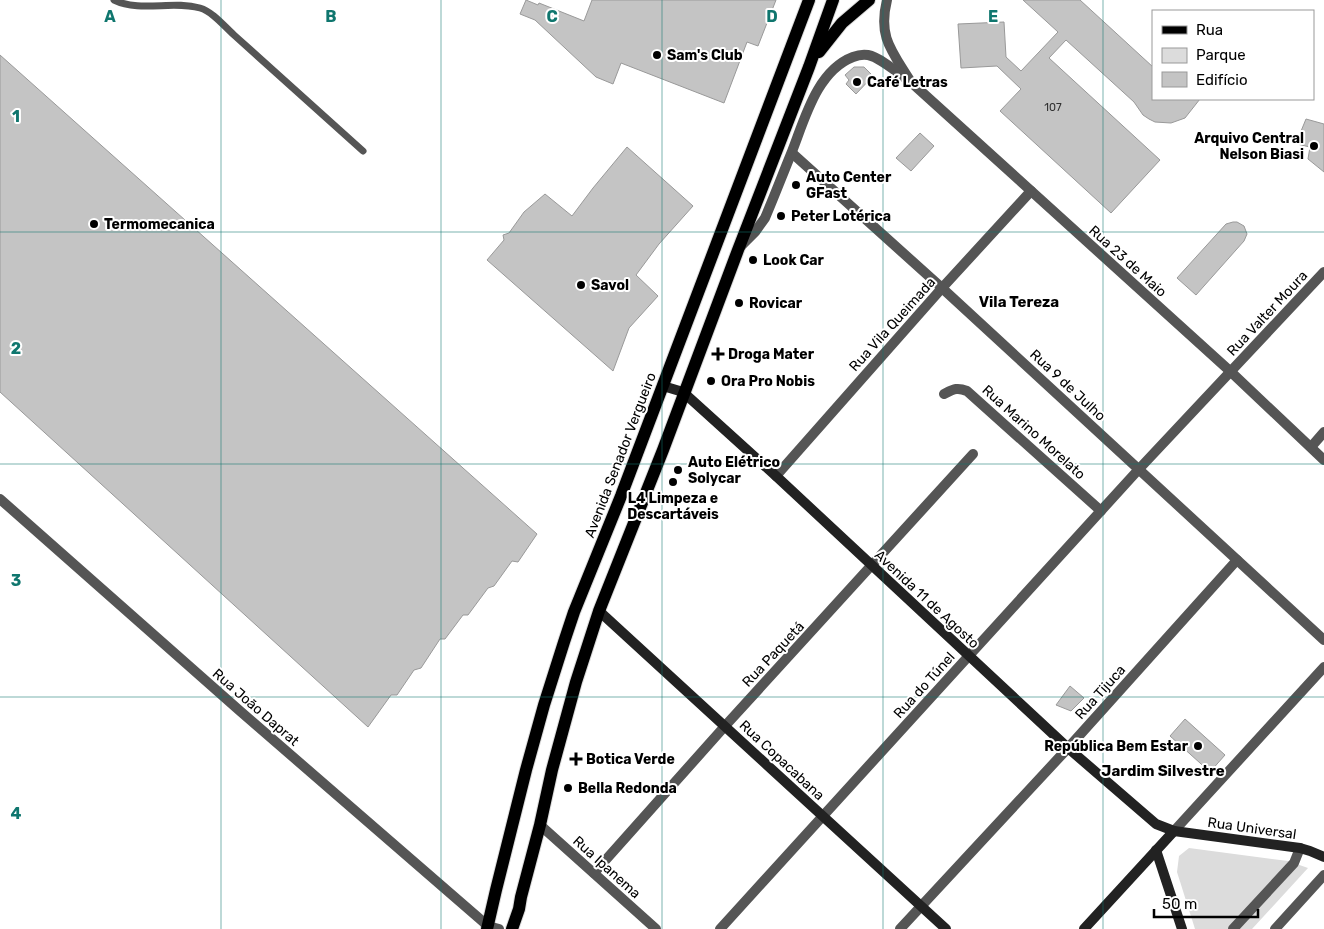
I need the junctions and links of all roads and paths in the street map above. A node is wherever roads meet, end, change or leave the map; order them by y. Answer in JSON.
{"nodes":[{"id":1,"x":114,"y":0,"type":"edge"},
{"id":2,"x":810,"y":0,"type":"edge"},
{"id":3,"x":832,"y":0,"type":"edge"},
{"id":4,"x":870,"y":0,"type":"edge"},
{"id":5,"x":887,"y":0,"type":"edge"},
{"id":6,"x":809,"y":67,"type":"junction"},
{"id":7,"x":912,"y":84,"type":"junction"},
{"id":8,"x":363,"y":151,"type":"dead end"},
{"id":9,"x":792,"y":153,"type":"junction"},
{"id":10,"x":1031,"y":190,"type":"junction"},
{"id":11,"x":738,"y":250,"type":"junction"},
{"id":12,"x":1324,"y":272,"type":"edge"},
{"id":13,"x":942,"y":288,"type":"junction"},
{"id":14,"x":1231,"y":372,"type":"junction"},
{"id":15,"x":663,"y":386,"type":"junction"},
{"id":16,"x":684,"y":392,"type":"junction"},
{"id":17,"x":944,"y":394,"type":"dead end"},
{"id":18,"x":1324,"y":432,"type":"edge"},
{"id":19,"x":1311,"y":447,"type":"junction"},
{"id":20,"x":973,"y":454,"type":"dead end"},
{"id":21,"x":1324,"y":460,"type":"edge"},
{"id":22,"x":1139,"y":469,"type":"junction"},
{"id":23,"x":776,"y":476,"type":"junction"},
{"id":24,"x":0,"y":499,"type":"edge"},
{"id":25,"x":1101,"y":511,"type":"junction"},
{"id":26,"x":1237,"y":560,"type":"junction"},
{"id":27,"x":872,"y":566,"type":"junction"},
{"id":28,"x":599,"y":611,"type":"junction"},
{"id":29,"x":1324,"y":640,"type":"edge"},
{"id":30,"x":969,"y":657,"type":"junction"},
{"id":31,"x":1324,"y":667,"type":"edge"},
{"id":32,"x":725,"y":726,"type":"junction"},
{"id":33,"x":1068,"y":748,"type":"junction"},
{"id":34,"x":823,"y":816,"type":"junction"},
{"id":35,"x":540,"y":825,"type":"junction"},
{"id":36,"x":1174,"y":831,"type":"junction"},
{"id":37,"x":1300,"y":848,"type":"junction"},
{"id":38,"x":1156,"y":850,"type":"junction"},
{"id":39,"x":1324,"y":858,"type":"edge"},
{"id":40,"x":594,"y":873,"type":"junction"},
{"id":41,"x":1324,"y":875,"type":"edge"},
{"id":42,"x":921,"y":906,"type":"junction"},
{"id":43,"x":492,"y":928,"type":"edge"},
{"id":44,"x":512,"y":929,"type":"edge"},
{"id":45,"x":656,"y":929,"type":"edge"},
{"id":46,"x":720,"y":929,"type":"edge"},
{"id":47,"x":900,"y":929,"type":"edge"},
{"id":48,"x":946,"y":929,"type":"edge"},
{"id":49,"x":1084,"y":929,"type":"edge"},
{"id":50,"x":1182,"y":929,"type":"edge"},
{"id":51,"x":1233,"y":929,"type":"edge"},
{"id":52,"x":1275,"y":929,"type":"edge"}],
"edges":[{"from":1,"to":8,"type":"lane"},
{"from":2,"to":15,"type":"main road","name":"Avenida Senador Vergueiro"},
{"from":3,"to":6,"type":"main road"},
{"from":4,"to":6,"type":"main road"},
{"from":5,"to":7,"type":"street","name":"Rua 23 de Maio"},
{"from":6,"to":11,"type":"main road"},
{"from":7,"to":9,"type":"street","name":"Rua 23 de Maio"},
{"from":7,"to":10,"type":"street","name":"Rua 23 de Maio"},
{"from":9,"to":11,"type":"street"},
{"from":9,"to":13,"type":"street","name":"Rua 9 de Julho"},
{"from":10,"to":13,"type":"street","name":"Rua Vila Queimada"},
{"from":10,"to":14,"type":"street","name":"Rua 23 de Maio"},
{"from":11,"to":16,"type":"main road"},
{"from":12,"to":14,"type":"street","name":"Rua Valter Moura"},
{"from":13,"to":22,"type":"street","name":"Rua 9 de Julho"},
{"from":13,"to":23,"type":"street","name":"Rua Vila Queimada"},
{"from":14,"to":19,"type":"street","name":"Rua 23 de Maio"},
{"from":14,"to":22,"type":"street","name":"Rua do Túnel"},
{"from":15,"to":16,"type":"street","name":"Avenida 11 de Agosto"},
{"from":15,"to":43,"type":"main road","name":"Avenida Senador Vergueiro"},
{"from":16,"to":23,"type":"street","name":"Avenida 11 de Agosto"},
{"from":16,"to":28,"type":"main road"},
{"from":17,"to":25,"type":"street","name":"Rua Marino Morelato"},
{"from":18,"to":19,"type":"street"},
{"from":19,"to":21,"type":"street","name":"Rua 23 de Maio"},
{"from":20,"to":27,"type":"street","name":"Rua Paquetá"},
{"from":22,"to":25,"type":"street","name":"Rua do Túnel"},
{"from":22,"to":26,"type":"street","name":"Rua 9 de Julho"},
{"from":23,"to":27,"type":"street","name":"Avenida 11 de Agosto"},
{"from":24,"to":43,"type":"street","name":"Rua João Daprat"},
{"from":25,"to":30,"type":"street","name":"Rua do Túnel"},
{"from":26,"to":29,"type":"street","name":"Rua 9 de Julho"},
{"from":26,"to":33,"type":"street","name":"Rua Tijuca"},
{"from":27,"to":30,"type":"street","name":"Avenida 11 de Agosto"},
{"from":27,"to":32,"type":"street","name":"Rua Paquetá"},
{"from":28,"to":32,"type":"street","name":"Rua Copacabana"},
{"from":28,"to":35,"type":"main road"},
{"from":30,"to":33,"type":"street","name":"Avenida 11 de Agosto"},
{"from":30,"to":34,"type":"street","name":"Rua do Túnel"},
{"from":31,"to":36,"type":"street"},
{"from":32,"to":34,"type":"street","name":"Rua Copacabana"},
{"from":32,"to":40,"type":"street","name":"Rua Paquetá"},
{"from":33,"to":36,"type":"street","name":"Avenida 11 de Agosto"},
{"from":33,"to":42,"type":"street","name":"Rua Tijuca"},
{"from":34,"to":42,"type":"street","name":"Rua Copacabana"},
{"from":34,"to":46,"type":"street","name":"Rua do Túnel"},
{"from":35,"to":40,"type":"street","name":"Rua Ipanema"},
{"from":35,"to":44,"type":"main road"},
{"from":36,"to":37,"type":"street","name":"Rua Universal"},
{"from":36,"to":38,"type":"street"},
{"from":37,"to":39,"type":"street","name":"Rua Universal"},
{"from":37,"to":51,"type":"street"},
{"from":38,"to":49,"type":"street"},
{"from":38,"to":50,"type":"street"},
{"from":40,"to":45,"type":"street","name":"Rua Ipanema"},
{"from":41,"to":52,"type":"street"},
{"from":42,"to":47,"type":"street","name":"Rua Tijuca"},
{"from":42,"to":48,"type":"street","name":"Rua Copacabana"}]}
